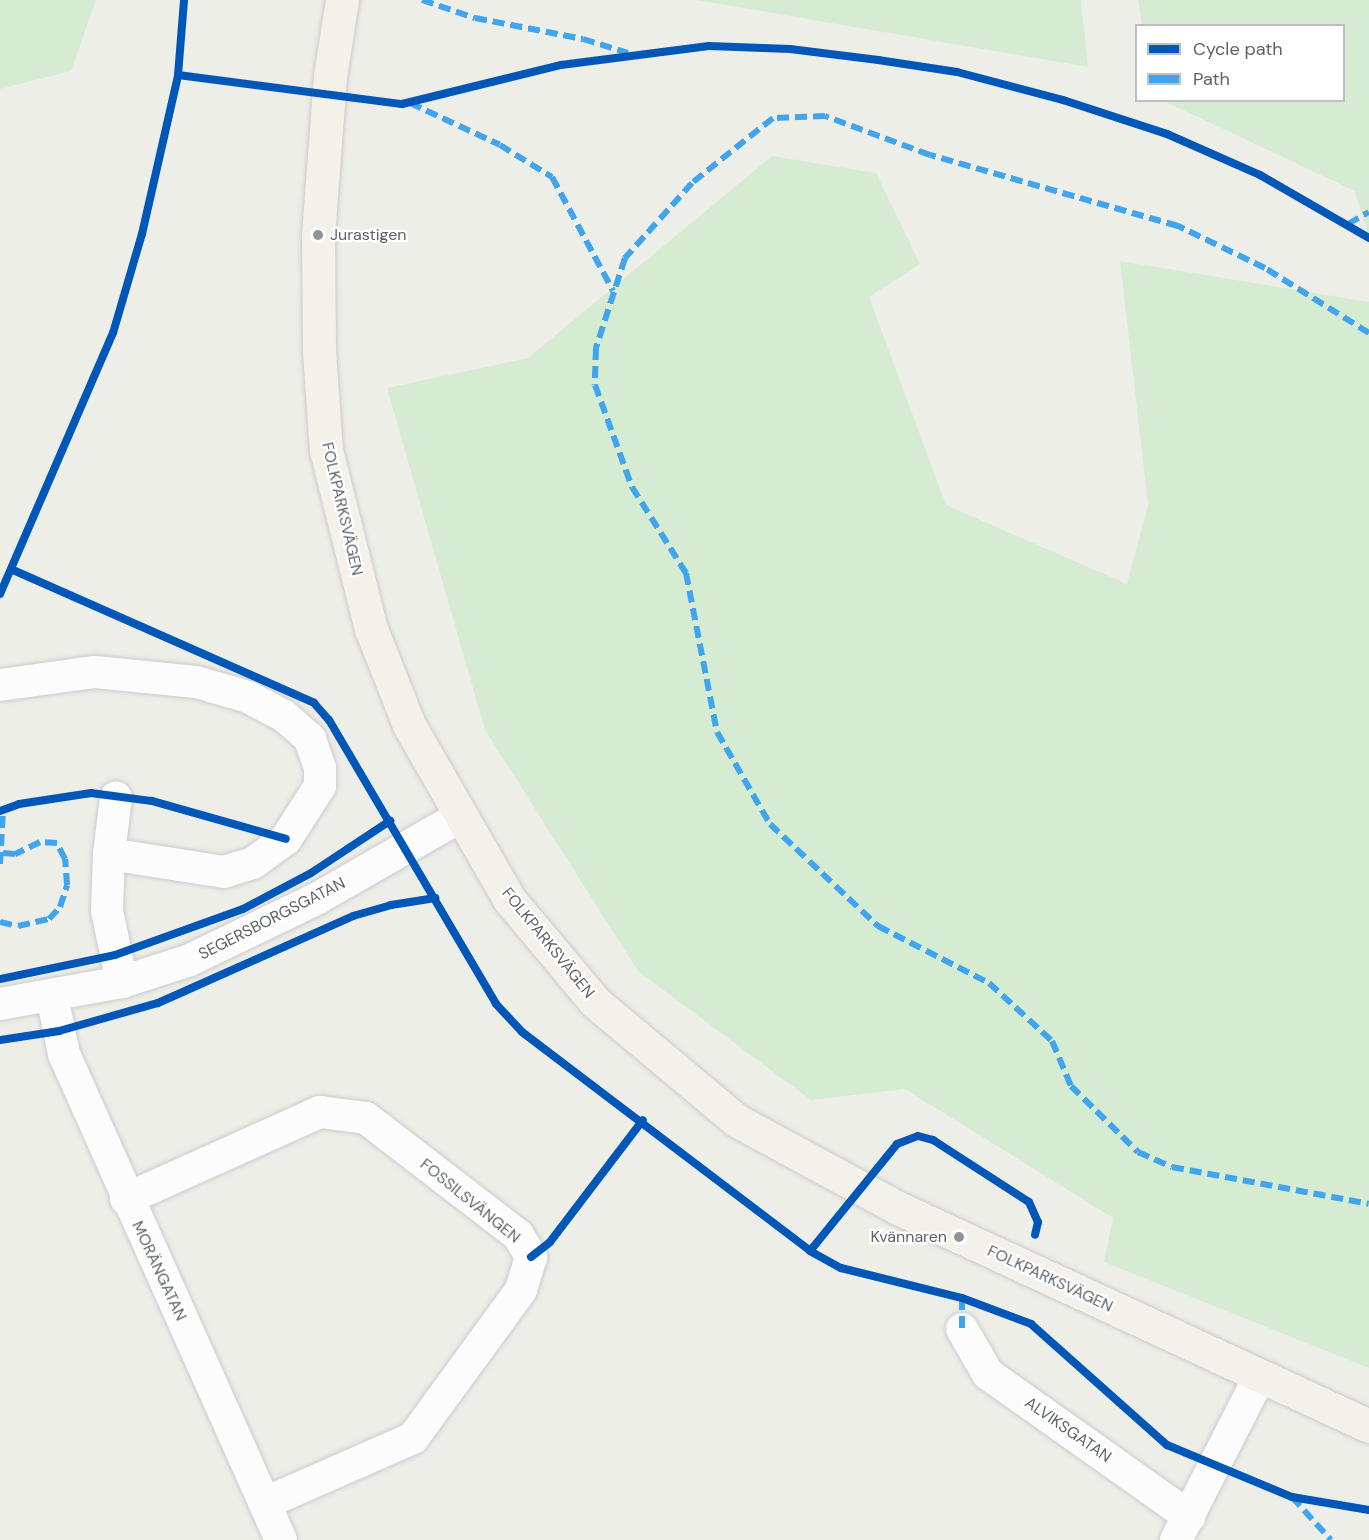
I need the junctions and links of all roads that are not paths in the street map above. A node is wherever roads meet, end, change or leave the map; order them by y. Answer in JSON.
{"nodes":[{"id":1,"x":342,"y":0,"type":"edge"},
{"id":2,"x":0,"y":685,"type":"edge"},
{"id":3,"x":116,"y":796,"type":"dead end"},
{"id":4,"x":461,"y":816,"type":"junction"},
{"id":5,"x":109,"y":854,"type":"junction"},
{"id":6,"x":122,"y":982,"type":"junction"},
{"id":7,"x":52,"y":996,"type":"junction"},
{"id":8,"x":0,"y":1004,"type":"edge"},
{"id":9,"x":126,"y":1199,"type":"junction"},
{"id":10,"x":962,"y":1329,"type":"dead end"},
{"id":11,"x":1260,"y":1376,"type":"junction"},
{"id":12,"x":1369,"y":1426,"type":"edge"},
{"id":13,"x":265,"y":1503,"type":"junction"},
{"id":14,"x":1183,"y":1529,"type":"edge"},
{"id":15,"x":281,"y":1540,"type":"edge"}],
"edges":[{"from":1,"to":4,"type":"main road","name":"FOLKPARKSVÄGEN"},
{"from":2,"to":5,"type":"street"},
{"from":3,"to":5,"type":"street"},
{"from":4,"to":6,"type":"street","name":"SEGERSBORGSGATAN"},
{"from":4,"to":11,"type":"main road","name":"FOLKPARKSVÄGEN"},
{"from":5,"to":6,"type":"street"},
{"from":6,"to":7,"type":"street","name":"SEGERSBORGSGATAN"},
{"from":7,"to":8,"type":"street","name":"SEGERSBORGSGATAN"},
{"from":7,"to":9,"type":"street","name":"MORÄNGATAN"},
{"from":9,"to":13,"type":"street","name":"MORÄNGATAN"},
{"from":9,"to":13,"type":"street","name":"FOSSILSVÄNGEN"},
{"from":10,"to":14,"type":"street","name":"ALVIKSGATAN"},
{"from":11,"to":12,"type":"main road","name":"FOLKPARKSVÄGEN"},
{"from":11,"to":14,"type":"street","name":"ALVIKSGATAN"},
{"from":13,"to":15,"type":"street","name":"MORÄNGATAN"}]}
